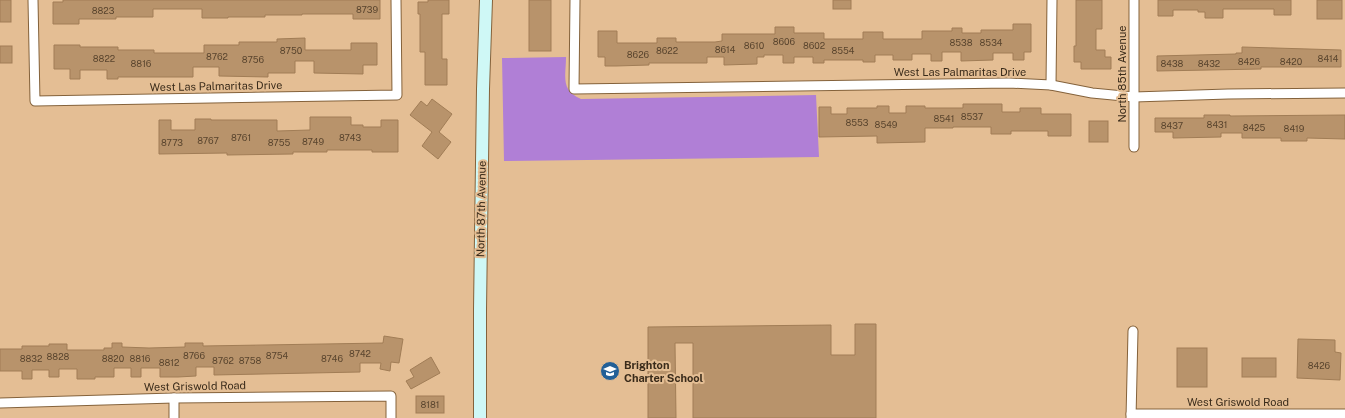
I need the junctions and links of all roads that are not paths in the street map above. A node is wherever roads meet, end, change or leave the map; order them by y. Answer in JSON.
{"nodes":[{"id":1,"x":33,"y":0,"type":"edge"},
{"id":2,"x":396,"y":0,"type":"edge"},
{"id":3,"x":486,"y":0,"type":"edge"},
{"id":4,"x":575,"y":0,"type":"edge"},
{"id":5,"x":1052,"y":0,"type":"edge"},
{"id":6,"x":1134,"y":0,"type":"edge"},
{"id":7,"x":1051,"y":85,"type":"junction"},
{"id":8,"x":1345,"y":92,"type":"edge"},
{"id":9,"x":1134,"y":97,"type":"junction"},
{"id":10,"x":1134,"y":147,"type":"dead end"},
{"id":11,"x":1134,"y":331,"type":"dead end"},
{"id":12,"x":174,"y":398,"type":"junction"},
{"id":13,"x":0,"y":403,"type":"edge"},
{"id":14,"x":1345,"y":414,"type":"edge"},
{"id":15,"x":1131,"y":416,"type":"edge"},
{"id":16,"x":174,"y":418,"type":"edge"},
{"id":17,"x":391,"y":418,"type":"edge"},
{"id":18,"x":480,"y":418,"type":"edge"}],
"edges":[{"from":1,"to":2,"type":"street","name":"West Las Palmaritas Drive"},
{"from":3,"to":18,"type":"street","name":"North 87th Avenue"},
{"from":4,"to":7,"type":"street","name":"West Las Palmaritas Drive"},
{"from":5,"to":7,"type":"street"},
{"from":6,"to":9,"type":"street","name":"North 85th Avenue"},
{"from":7,"to":9,"type":"street","name":"West Las Palmaritas Drive"},
{"from":8,"to":9,"type":"street","name":"West Las Palmaritas Drive"},
{"from":9,"to":10,"type":"street","name":"North 85th Avenue"},
{"from":11,"to":15,"type":"street"},
{"from":12,"to":13,"type":"street","name":"West Griswold Road"},
{"from":12,"to":16,"type":"street"},
{"from":12,"to":17,"type":"street","name":"West Griswold Road"},
{"from":14,"to":15,"type":"street","name":"West Griswold Road"}]}
